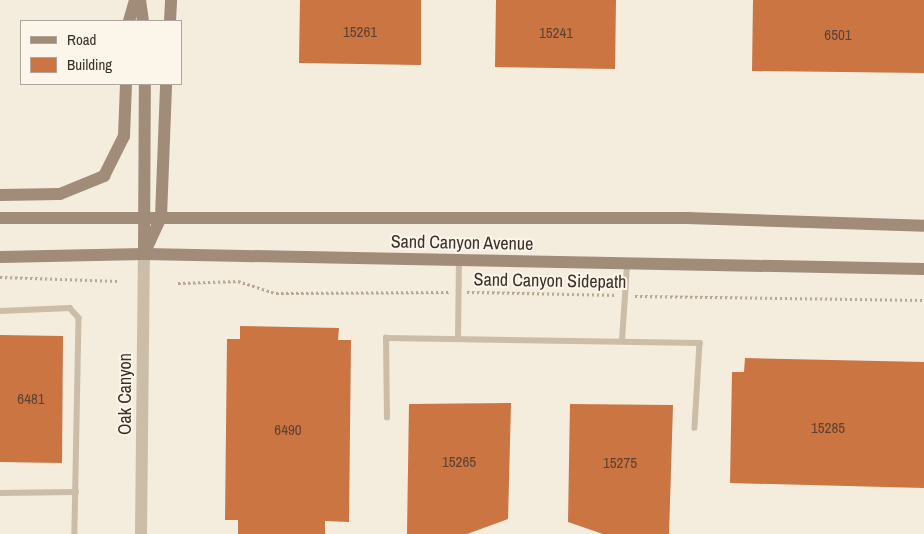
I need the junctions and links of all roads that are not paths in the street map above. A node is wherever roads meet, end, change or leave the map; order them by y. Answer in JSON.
{"nodes":[{"id":1,"x":135,"y":0,"type":"edge"},
{"id":2,"x":140,"y":0,"type":"edge"},
{"id":3,"x":171,"y":0,"type":"edge"},
{"id":4,"x":129,"y":20,"type":"edge"},
{"id":5,"x":143,"y":20,"type":"edge"},
{"id":6,"x":170,"y":20,"type":"edge"},
{"id":7,"x":126,"y":85,"type":"edge"},
{"id":8,"x":145,"y":85,"type":"edge"},
{"id":9,"x":166,"y":85,"type":"edge"},
{"id":10,"x":0,"y":195,"type":"edge"},
{"id":11,"x":143,"y":216,"type":"junction"},
{"id":12,"x":161,"y":217,"type":"junction"},
{"id":13,"x":0,"y":218,"type":"edge"},
{"id":14,"x":924,"y":226,"type":"edge"},
{"id":15,"x":144,"y":254,"type":"junction"},
{"id":16,"x":0,"y":257,"type":"edge"},
{"id":17,"x":459,"y":260,"type":"junction"},
{"id":18,"x":627,"y":264,"type":"junction"},
{"id":19,"x":924,"y":270,"type":"edge"},
{"id":20,"x":0,"y":311,"type":"edge"},
{"id":21,"x":458,"y":339,"type":"junction"},
{"id":22,"x":622,"y":341,"type":"junction"},
{"id":23,"x":386,"y":418,"type":"dead end"},
{"id":24,"x":695,"y":428,"type":"dead end"},
{"id":25,"x":76,"y":492,"type":"junction"},
{"id":26,"x":0,"y":493,"type":"edge"},
{"id":27,"x":75,"y":534,"type":"edge"},
{"id":28,"x":141,"y":534,"type":"edge"}],
"edges":[{"from":1,"to":4,"type":"main road"},
{"from":2,"to":5,"type":"main road"},
{"from":3,"to":6,"type":"main road"},
{"from":7,"to":10,"type":"main road"},
{"from":8,"to":11,"type":"main road"},
{"from":9,"to":12,"type":"main road"},
{"from":11,"to":12,"type":"main road","name":"Sand Canyon Avenue"},
{"from":11,"to":13,"type":"main road","name":"Sand Canyon Avenue"},
{"from":11,"to":15,"type":"main road"},
{"from":12,"to":14,"type":"main road","name":"Sand Canyon Avenue"},
{"from":12,"to":15,"type":"main road"},
{"from":15,"to":16,"type":"main road","name":"Sand Canyon Avenue"},
{"from":15,"to":17,"type":"main road","name":"Sand Canyon Avenue"},
{"from":15,"to":28,"type":"street","name":"Oak Canyon"},
{"from":17,"to":18,"type":"main road","name":"Sand Canyon Avenue"},
{"from":17,"to":21,"type":"lane"},
{"from":18,"to":19,"type":"main road","name":"Sand Canyon Avenue"},
{"from":18,"to":22,"type":"lane"},
{"from":20,"to":25,"type":"lane"},
{"from":21,"to":22,"type":"lane"},
{"from":21,"to":23,"type":"lane"},
{"from":22,"to":24,"type":"lane"},
{"from":25,"to":26,"type":"lane"},
{"from":25,"to":27,"type":"lane"}]}
